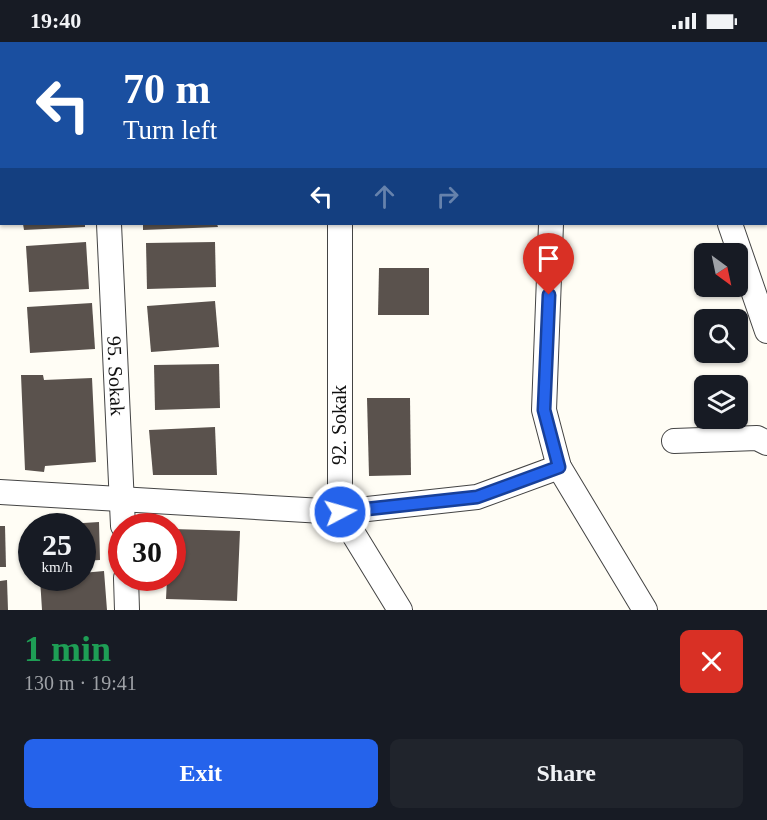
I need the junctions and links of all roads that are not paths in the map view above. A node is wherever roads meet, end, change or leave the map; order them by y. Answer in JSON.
{"nodes":[{"id":1,"x":109,"y":225,"type":"edge"},
{"id":2,"x":340,"y":225,"type":"edge"},
{"id":3,"x":550,"y":225,"type":"edge"},
{"id":4,"x":730,"y":225,"type":"edge"},
{"id":5,"x":767,"y":331,"type":"edge"},
{"id":6,"x":674,"y":441,"type":"dead end"},
{"id":7,"x":767,"y":443,"type":"edge"},
{"id":8,"x":559,"y":467,"type":"junction"},
{"id":9,"x":0,"y":492,"type":"edge"},
{"id":10,"x":122,"y":499,"type":"junction"},
{"id":11,"x":340,"y":512,"type":"junction"},
{"id":12,"x":123,"y":513,"type":"edge"},
{"id":13,"x":126,"y":591,"type":"edge"},
{"id":14,"x":646,"y":607,"type":"edge"},
{"id":15,"x":127,"y":610,"type":"edge"},
{"id":16,"x":400,"y":610,"type":"edge"}],
"edges":[{"from":1,"to":10,"type":"street","name":"95. Sokak"},
{"from":2,"to":11,"type":"street","name":"92. Sokak"},
{"from":3,"to":8,"type":"street"},
{"from":4,"to":5,"type":"street"},
{"from":6,"to":7,"type":"street"},
{"from":8,"to":11,"type":"street"},
{"from":8,"to":14,"type":"street"},
{"from":9,"to":10,"type":"street"},
{"from":10,"to":11,"type":"street"},
{"from":10,"to":12,"type":"street","name":"95. Sokak"},
{"from":11,"to":16,"type":"street"},
{"from":13,"to":15,"type":"street"}]}
